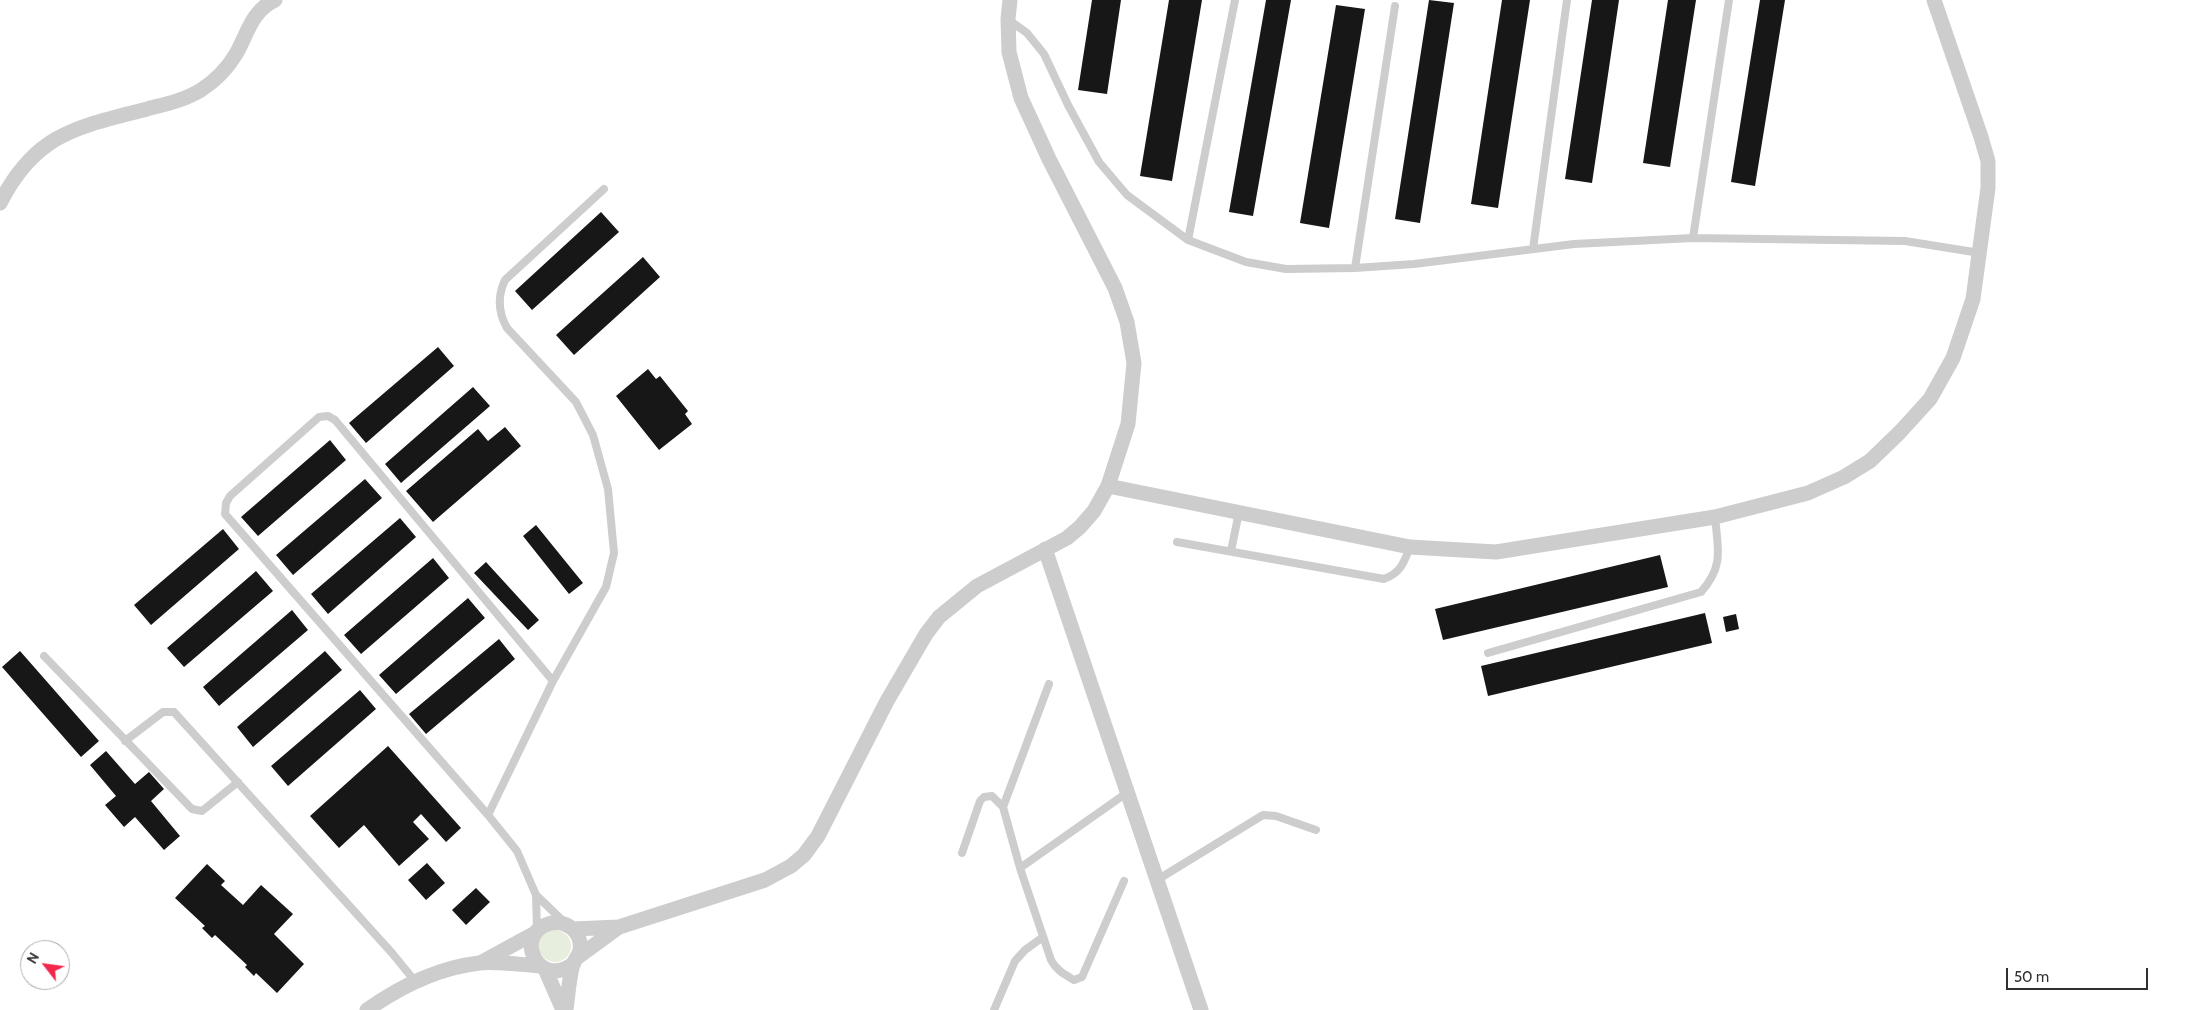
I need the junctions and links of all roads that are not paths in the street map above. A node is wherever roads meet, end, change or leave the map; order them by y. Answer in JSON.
{"nodes":[{"id":1,"x":275,"y":0,"type":"edge"},
{"id":2,"x":1010,"y":0,"type":"edge"},
{"id":3,"x":1234,"y":0,"type":"edge"},
{"id":4,"x":1567,"y":0,"type":"edge"},
{"id":5,"x":1729,"y":0,"type":"edge"},
{"id":6,"x":1934,"y":0,"type":"edge"},
{"id":7,"x":1395,"y":6,"type":"dead end"},
{"id":8,"x":1008,"y":18,"type":"junction"},
{"id":9,"x":604,"y":189,"type":"dead end"},
{"id":10,"x":0,"y":203,"type":"edge"},
{"id":11,"x":1692,"y":238,"type":"junction"},
{"id":12,"x":1188,"y":240,"type":"junction"},
{"id":13,"x":1533,"y":249,"type":"junction"},
{"id":14,"x":1980,"y":253,"type":"junction"},
{"id":15,"x":1355,"y":268,"type":"junction"},
{"id":16,"x":1108,"y":486,"type":"junction"},
{"id":17,"x":1239,"y":512,"type":"junction"},
{"id":18,"x":1715,"y":517,"type":"junction"},
{"id":19,"x":1177,"y":542,"type":"dead end"},
{"id":20,"x":1410,"y":547,"type":"junction"},
{"id":21,"x":1045,"y":549,"type":"junction"},
{"id":22,"x":1231,"y":552,"type":"junction"},
{"id":23,"x":1488,"y":654,"type":"dead end"},
{"id":24,"x":44,"y":656,"type":"dead end"},
{"id":25,"x":552,"y":681,"type":"junction"},
{"id":26,"x":1049,"y":684,"type":"dead end"},
{"id":27,"x":125,"y":741,"type":"junction"},
{"id":28,"x":238,"y":782,"type":"junction"},
{"id":29,"x":1128,"y":792,"type":"junction"},
{"id":30,"x":1003,"y":807,"type":"junction"},
{"id":31,"x":488,"y":815,"type":"junction"},
{"id":32,"x":1316,"y":830,"type":"dead end"},
{"id":33,"x":962,"y":853,"type":"dead end"},
{"id":34,"x":1020,"y":868,"type":"junction"},
{"id":35,"x":1157,"y":880,"type":"junction"},
{"id":36,"x":1124,"y":881,"type":"dead end"},
{"id":37,"x":536,"y":895,"type":"junction"},
{"id":38,"x":570,"y":927,"type":"junction"},
{"id":39,"x":619,"y":927,"type":"junction"},
{"id":40,"x":536,"y":932,"type":"junction"},
{"id":41,"x":1043,"y":937,"type":"junction"},
{"id":42,"x":576,"y":960,"type":"junction"},
{"id":43,"x":480,"y":963,"type":"junction"},
{"id":44,"x":543,"y":967,"type":"junction"},
{"id":45,"x":414,"y":980,"type":"junction"},
{"id":46,"x":367,"y":1010,"type":"edge"},
{"id":47,"x":564,"y":1010,"type":"edge"},
{"id":48,"x":994,"y":1010,"type":"edge"},
{"id":49,"x":1201,"y":1010,"type":"edge"}],
"edges":[{"from":1,"to":10,"type":"street"},
{"from":2,"to":8,"type":"street"},
{"from":3,"to":12,"type":"lane"},
{"from":4,"to":13,"type":"lane"},
{"from":5,"to":11,"type":"lane"},
{"from":6,"to":14,"type":"street"},
{"from":7,"to":15,"type":"lane"},
{"from":8,"to":12,"type":"lane"},
{"from":8,"to":16,"type":"street"},
{"from":9,"to":25,"type":"lane"},
{"from":11,"to":13,"type":"lane"},
{"from":11,"to":14,"type":"lane"},
{"from":12,"to":15,"type":"lane"},
{"from":13,"to":15,"type":"lane"},
{"from":14,"to":18,"type":"street"},
{"from":16,"to":17,"type":"street"},
{"from":16,"to":21,"type":"street"},
{"from":17,"to":20,"type":"street"},
{"from":17,"to":22,"type":"lane"},
{"from":18,"to":20,"type":"street"},
{"from":18,"to":23,"type":"lane"},
{"from":19,"to":22,"type":"lane"},
{"from":20,"to":22,"type":"lane"},
{"from":21,"to":29,"type":"street"},
{"from":21,"to":39,"type":"street"},
{"from":24,"to":27,"type":"lane"},
{"from":25,"to":31,"type":"lane"},
{"from":25,"to":31,"type":"lane"},
{"from":26,"to":30,"type":"lane"},
{"from":27,"to":28,"type":"lane"},
{"from":27,"to":28,"type":"lane"},
{"from":28,"to":45,"type":"lane"},
{"from":29,"to":34,"type":"lane"},
{"from":29,"to":35,"type":"street"},
{"from":30,"to":33,"type":"lane"},
{"from":30,"to":34,"type":"lane"},
{"from":31,"to":37,"type":"lane"},
{"from":32,"to":35,"type":"lane"},
{"from":34,"to":41,"type":"lane"},
{"from":35,"to":49,"type":"street"},
{"from":36,"to":41,"type":"lane"},
{"from":37,"to":38,"type":"lane"},
{"from":37,"to":40,"type":"lane"},
{"from":38,"to":39,"type":"street"},
{"from":38,"to":40,"type":"street"},
{"from":38,"to":42,"type":"street"},
{"from":39,"to":42,"type":"street"},
{"from":40,"to":43,"type":"street"},
{"from":40,"to":44,"type":"street"},
{"from":41,"to":48,"type":"lane"},
{"from":42,"to":44,"type":"street"},
{"from":42,"to":47,"type":"street"},
{"from":43,"to":44,"type":"street"},
{"from":43,"to":45,"type":"street"},
{"from":44,"to":47,"type":"street"},
{"from":45,"to":46,"type":"street"}]}
